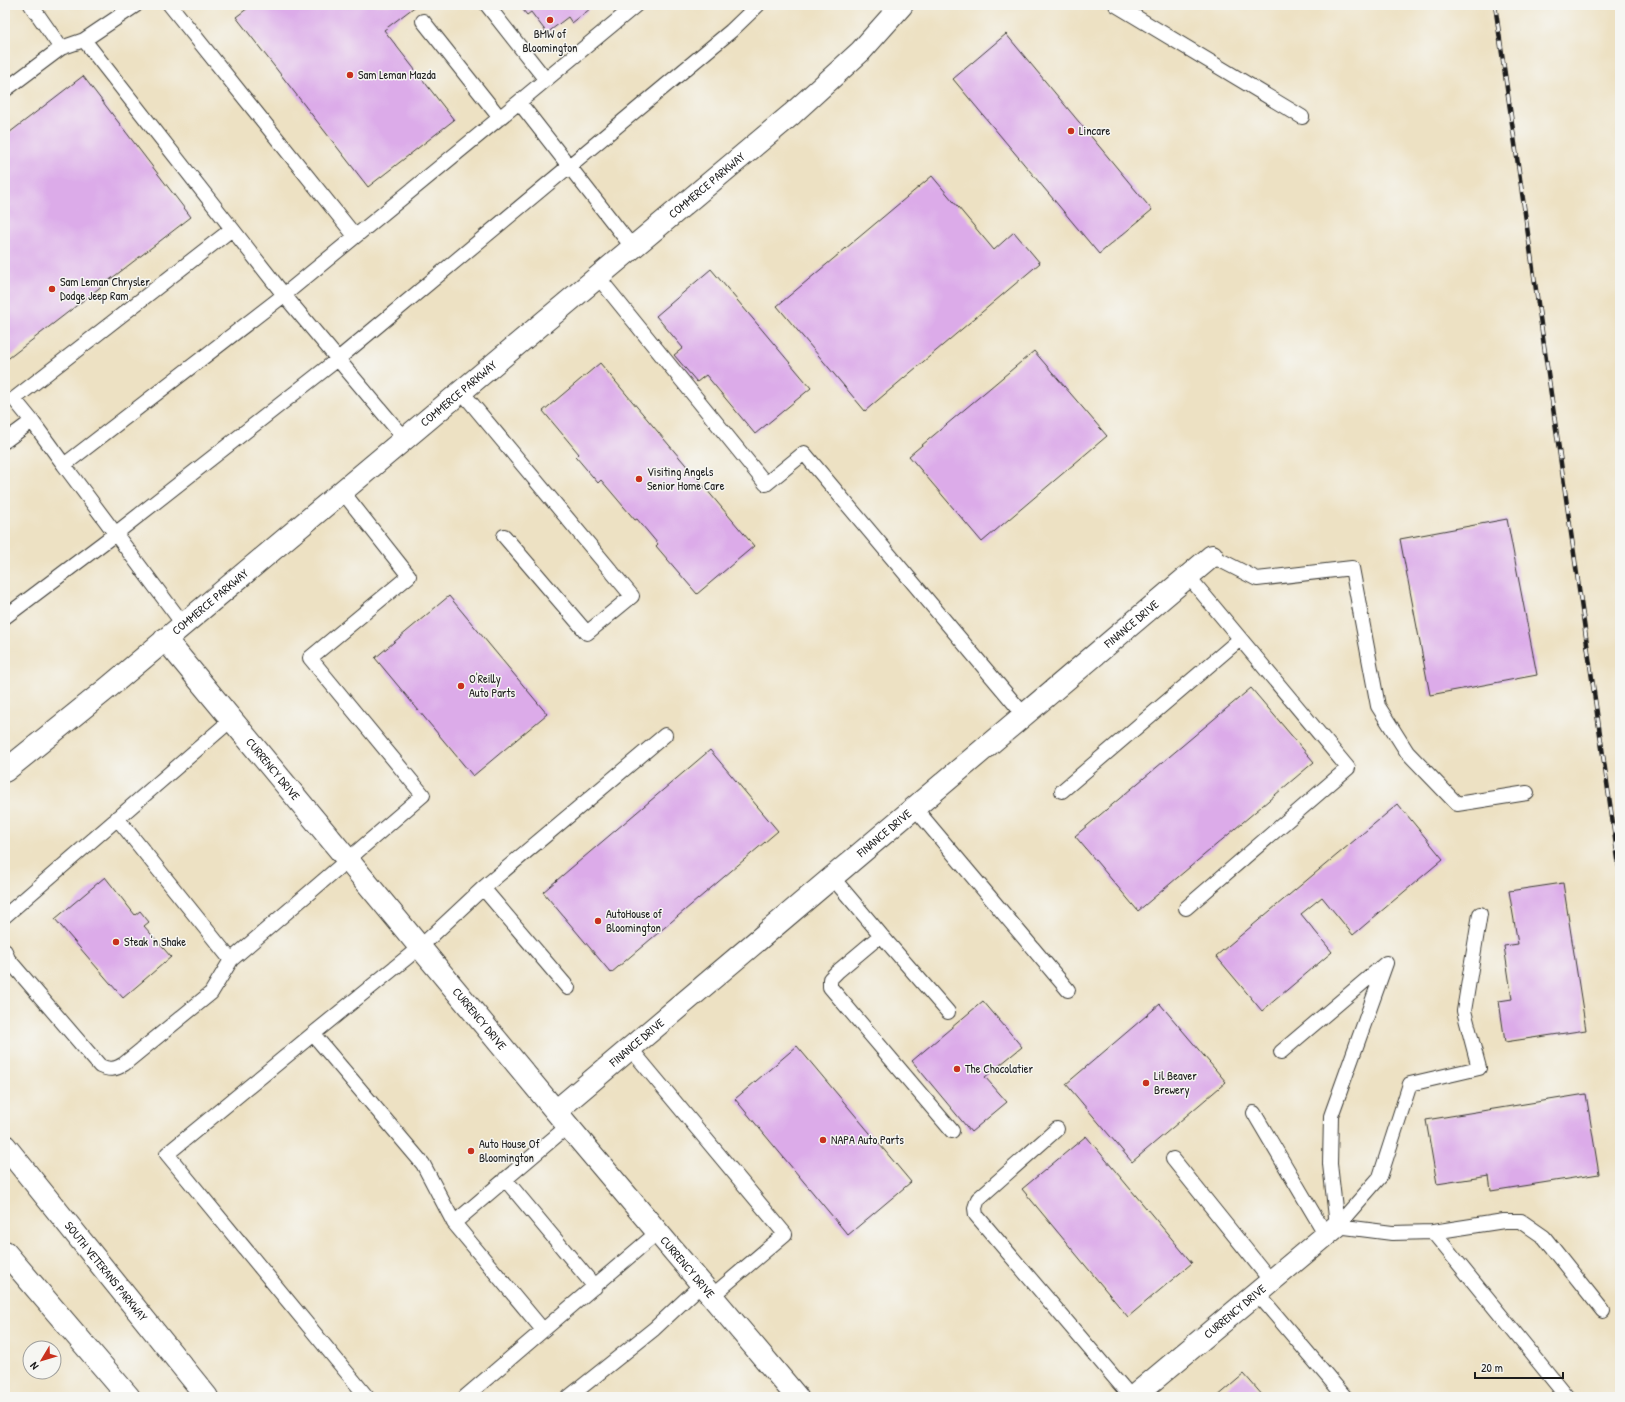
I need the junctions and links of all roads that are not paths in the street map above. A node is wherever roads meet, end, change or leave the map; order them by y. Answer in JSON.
{"nodes":[{"id":1,"x":31,"y":5,"type":"edge"},
{"id":2,"x":136,"y":5,"type":"edge"},
{"id":3,"x":170,"y":5,"type":"edge"},
{"id":4,"x":487,"y":5,"type":"edge"},
{"id":5,"x":636,"y":5,"type":"edge"},
{"id":6,"x":758,"y":5,"type":"edge"},
{"id":7,"x":902,"y":5,"type":"edge"},
{"id":8,"x":1116,"y":5,"type":"edge"},
{"id":9,"x":423,"y":21,"type":"dead end"},
{"id":10,"x":84,"y":40,"type":"junction"},
{"id":11,"x":61,"y":48,"type":"junction"},
{"id":12,"x":546,"y":80,"type":"junction"},
{"id":13,"x":5,"y":90,"type":"edge"},
{"id":14,"x":519,"y":102,"type":"junction"},
{"id":15,"x":1302,"y":117,"type":"dead end"},
{"id":16,"x":500,"y":118,"type":"junction"},
{"id":17,"x":569,"y":166,"type":"junction"},
{"id":18,"x":232,"y":230,"type":"junction"},
{"id":19,"x":355,"y":236,"type":"junction"},
{"id":20,"x":632,"y":248,"type":"junction"},
{"id":21,"x":598,"y":277,"type":"junction"},
{"id":22,"x":284,"y":295,"type":"junction"},
{"id":23,"x":338,"y":359,"type":"junction"},
{"id":24,"x":462,"y":392,"type":"junction"},
{"id":25,"x":32,"y":421,"type":"junction"},
{"id":26,"x":405,"y":439,"type":"junction"},
{"id":27,"x":5,"y":441,"type":"edge"},
{"id":28,"x":64,"y":465,"type":"junction"},
{"id":29,"x":342,"y":491,"type":"junction"},
{"id":30,"x":115,"y":534,"type":"junction"},
{"id":31,"x":504,"y":536,"type":"dead end"},
{"id":32,"x":1212,"y":556,"type":"joint"},
{"id":33,"x":1188,"y":576,"type":"junction"},
{"id":34,"x":5,"y":618,"type":"edge"},
{"id":35,"x":183,"y":624,"type":"junction"},
{"id":36,"x":164,"y":639,"type":"junction"},
{"id":37,"x":1240,"y":639,"type":"junction"},
{"id":38,"x":1024,"y":715,"type":"junction"},
{"id":39,"x":231,"y":720,"type":"junction"},
{"id":40,"x":665,"y":735,"type":"dead end"},
{"id":41,"x":5,"y":771,"type":"edge"},
{"id":42,"x":1062,"y":791,"type":"dead end"},
{"id":43,"x":1527,"y":793,"type":"dead end"},
{"id":44,"x":914,"y":807,"type":"junction"},
{"id":45,"x":117,"y":818,"type":"junction"},
{"id":46,"x":348,"y":860,"type":"junction"},
{"id":47,"x":832,"y":877,"type":"junction"},
{"id":48,"x":483,"y":888,"type":"junction"},
{"id":49,"x":1186,"y":908,"type":"dead end"},
{"id":50,"x":1480,"y":914,"type":"dead end"},
{"id":51,"x":5,"y":916,"type":"edge"},
{"id":52,"x":881,"y":935,"type":"junction"},
{"id":53,"x":420,"y":947,"type":"junction"},
{"id":54,"x":5,"y":951,"type":"edge"},
{"id":55,"x":231,"y":960,"type":"junction"},
{"id":56,"x":568,"y":988,"type":"dead end"},
{"id":57,"x":1068,"y":990,"type":"dead end"},
{"id":58,"x":948,"y":1012,"type":"dead end"},
{"id":59,"x":313,"y":1034,"type":"junction"},
{"id":60,"x":630,"y":1048,"type":"junction"},
{"id":61,"x":1281,"y":1052,"type":"dead end"},
{"id":62,"x":1254,"y":1113,"type":"dead end"},
{"id":63,"x":562,"y":1118,"type":"junction"},
{"id":64,"x":1057,"y":1129,"type":"dead end"},
{"id":65,"x":952,"y":1131,"type":"dead end"},
{"id":66,"x":5,"y":1146,"type":"edge"},
{"id":67,"x":1173,"y":1159,"type":"dead end"},
{"id":68,"x":505,"y":1179,"type":"junction"},
{"id":69,"x":454,"y":1223,"type":"junction"},
{"id":70,"x":1332,"y":1230,"type":"junction"},
{"id":71,"x":658,"y":1232,"type":"junction"},
{"id":72,"x":1432,"y":1232,"type":"junction"},
{"id":73,"x":5,"y":1252,"type":"edge"},
{"id":74,"x":595,"y":1287,"type":"junction"},
{"id":75,"x":1264,"y":1287,"type":"junction"},
{"id":76,"x":707,"y":1290,"type":"junction"},
{"id":77,"x":1604,"y":1311,"type":"dead end"},
{"id":78,"x":543,"y":1330,"type":"junction"},
{"id":79,"x":129,"y":1397,"type":"edge"},
{"id":80,"x":206,"y":1397,"type":"edge"},
{"id":81,"x":367,"y":1397,"type":"edge"},
{"id":82,"x":465,"y":1397,"type":"edge"},
{"id":83,"x":569,"y":1397,"type":"edge"},
{"id":84,"x":797,"y":1397,"type":"edge"},
{"id":85,"x":1132,"y":1397,"type":"edge"},
{"id":86,"x":1345,"y":1397,"type":"edge"},
{"id":87,"x":1568,"y":1397,"type":"edge"}],
"edges":[{"from":1,"to":11,"type":"lane"},
{"from":2,"to":10,"type":"lane"},
{"from":3,"to":19,"type":"lane"},
{"from":4,"to":12,"type":"lane"},
{"from":5,"to":12,"type":"lane"},
{"from":6,"to":17,"type":"lane"},
{"from":7,"to":20,"type":"main road","name":"COMMERCE PARKWAY"},
{"from":8,"to":15,"type":"lane"},
{"from":9,"to":16,"type":"lane"},
{"from":10,"to":11,"type":"lane"},
{"from":10,"to":18,"type":"lane"},
{"from":11,"to":13,"type":"lane"},
{"from":12,"to":14,"type":"lane"},
{"from":14,"to":16,"type":"lane"},
{"from":14,"to":17,"type":"lane"},
{"from":16,"to":19,"type":"lane"},
{"from":17,"to":20,"type":"lane"},
{"from":17,"to":23,"type":"lane"},
{"from":18,"to":22,"type":"lane"},
{"from":18,"to":25,"type":"lane"},
{"from":19,"to":22,"type":"lane"},
{"from":20,"to":21,"type":"main road","name":"COMMERCE PARKWAY"},
{"from":21,"to":24,"type":"main road","name":"COMMERCE PARKWAY"},
{"from":21,"to":38,"type":"lane"},
{"from":22,"to":23,"type":"lane"},
{"from":22,"to":28,"type":"lane"},
{"from":23,"to":26,"type":"lane"},
{"from":23,"to":30,"type":"lane"},
{"from":24,"to":26,"type":"main road","name":"COMMERCE PARKWAY"},
{"from":24,"to":31,"type":"lane"},
{"from":25,"to":27,"type":"lane"},
{"from":25,"to":28,"type":"lane"},
{"from":26,"to":29,"type":"main road","name":"COMMERCE PARKWAY"},
{"from":28,"to":30,"type":"lane"},
{"from":29,"to":35,"type":"main road","name":"COMMERCE PARKWAY"},
{"from":29,"to":46,"type":"lane"},
{"from":30,"to":34,"type":"lane"},
{"from":30,"to":35,"type":"lane"},
{"from":32,"to":33,"type":"main road","name":"FINANCE DRIVE"},
{"from":32,"to":43,"type":"lane"},
{"from":33,"to":37,"type":"lane"},
{"from":33,"to":38,"type":"main road","name":"FINANCE DRIVE"},
{"from":35,"to":36,"type":"main road","name":"COMMERCE PARKWAY"},
{"from":36,"to":39,"type":"main road","name":"CURRENCY DRIVE"},
{"from":36,"to":41,"type":"main road","name":"COMMERCE PARKWAY"},
{"from":37,"to":42,"type":"lane"},
{"from":37,"to":49,"type":"lane"},
{"from":38,"to":44,"type":"main road","name":"FINANCE DRIVE"},
{"from":39,"to":45,"type":"lane"},
{"from":39,"to":46,"type":"main road","name":"CURRENCY DRIVE"},
{"from":40,"to":48,"type":"lane"},
{"from":44,"to":47,"type":"main road","name":"FINANCE DRIVE"},
{"from":44,"to":57,"type":"lane"},
{"from":45,"to":51,"type":"lane"},
{"from":45,"to":55,"type":"lane"},
{"from":46,"to":53,"type":"main road","name":"CURRENCY DRIVE"},
{"from":46,"to":55,"type":"lane"},
{"from":47,"to":52,"type":"lane"},
{"from":47,"to":60,"type":"main road","name":"FINANCE DRIVE"},
{"from":48,"to":53,"type":"lane"},
{"from":48,"to":56,"type":"lane"},
{"from":50,"to":70,"type":"lane"},
{"from":52,"to":58,"type":"lane"},
{"from":52,"to":65,"type":"lane"},
{"from":53,"to":59,"type":"lane"},
{"from":53,"to":63,"type":"main road","name":"CURRENCY DRIVE"},
{"from":54,"to":55,"type":"lane"},
{"from":59,"to":69,"type":"lane"},
{"from":59,"to":81,"type":"lane"},
{"from":60,"to":63,"type":"main road","name":"FINANCE DRIVE"},
{"from":60,"to":76,"type":"lane"},
{"from":61,"to":70,"type":"lane"},
{"from":62,"to":70,"type":"lane"},
{"from":63,"to":68,"type":"lane"},
{"from":63,"to":71,"type":"main road","name":"CURRENCY DRIVE"},
{"from":64,"to":85,"type":"lane"},
{"from":66,"to":80,"type":"main road","name":"SOUTH VETERANS PARKWAY"},
{"from":67,"to":75,"type":"lane"},
{"from":68,"to":69,"type":"lane"},
{"from":68,"to":74,"type":"lane"},
{"from":69,"to":78,"type":"lane"},
{"from":70,"to":72,"type":"lane"},
{"from":70,"to":75,"type":"main road","name":"CURRENCY DRIVE"},
{"from":71,"to":74,"type":"lane"},
{"from":71,"to":76,"type":"main road","name":"CURRENCY DRIVE"},
{"from":72,"to":77,"type":"lane"},
{"from":72,"to":87,"type":"lane"},
{"from":73,"to":79,"type":"main road"},
{"from":74,"to":78,"type":"lane"},
{"from":75,"to":85,"type":"main road","name":"CURRENCY DRIVE"},
{"from":75,"to":86,"type":"lane"},
{"from":76,"to":83,"type":"lane"},
{"from":76,"to":84,"type":"main road","name":"CURRENCY DRIVE"},
{"from":78,"to":82,"type":"lane"}]}
